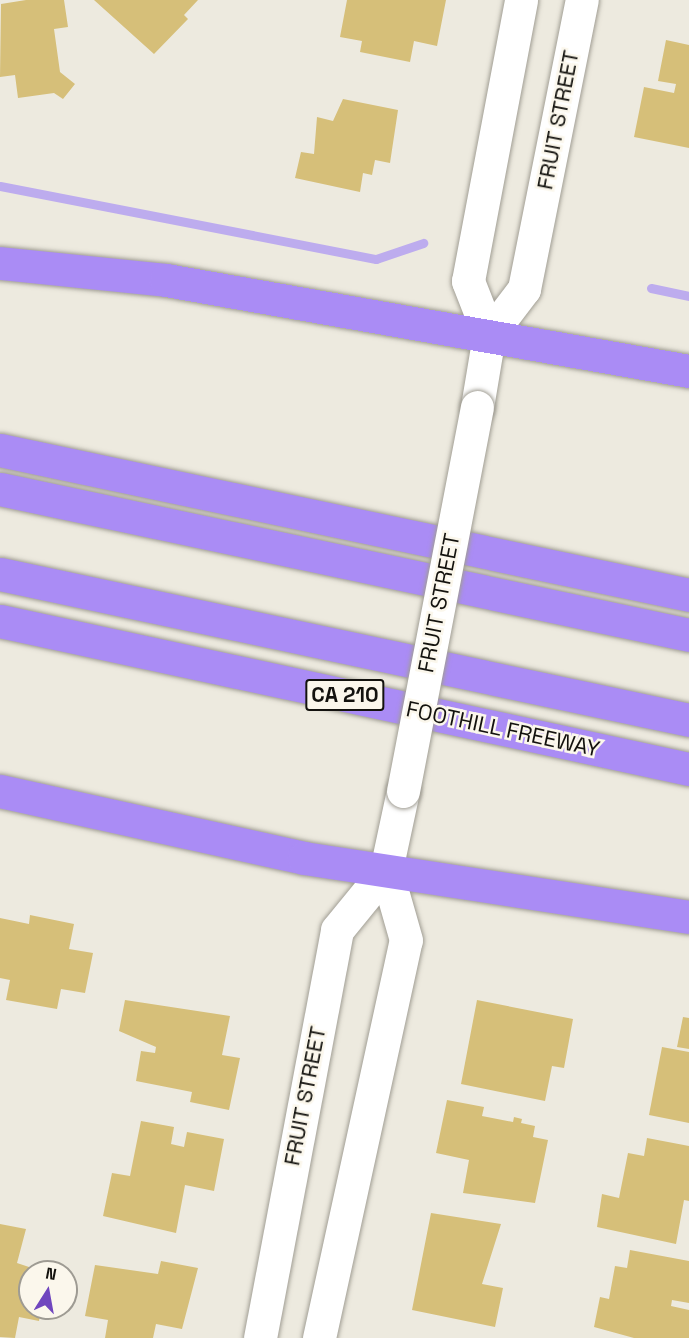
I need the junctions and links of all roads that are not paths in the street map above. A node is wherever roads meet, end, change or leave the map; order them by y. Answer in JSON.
{"nodes":[{"id":1,"x":521,"y":0,"type":"edge"},
{"id":2,"x":582,"y":0,"type":"edge"},
{"id":3,"x":0,"y":263,"type":"edge"},
{"id":4,"x":489,"y":335,"type":"junction"},
{"id":5,"x":689,"y":371,"type":"edge"},
{"id":6,"x":0,"y":450,"type":"edge"},
{"id":7,"x":0,"y":489,"type":"edge"},
{"id":8,"x":0,"y":574,"type":"edge"},
{"id":9,"x":689,"y":595,"type":"edge"},
{"id":10,"x":0,"y":621,"type":"edge"},
{"id":11,"x":689,"y":635,"type":"edge"},
{"id":12,"x":689,"y":720,"type":"edge"},
{"id":13,"x":689,"y":769,"type":"edge"},
{"id":14,"x":0,"y":791,"type":"edge"},
{"id":15,"x":386,"y":870,"type":"junction"},
{"id":16,"x":689,"y":917,"type":"edge"},
{"id":17,"x":260,"y":1338,"type":"edge"},
{"id":18,"x":319,"y":1338,"type":"edge"}],
"edges":[{"from":1,"to":4,"type":"main road"},
{"from":2,"to":4,"type":"main road","name":"FRUIT STREET"},
{"from":3,"to":4,"type":"highway"},
{"from":4,"to":5,"type":"highway"},
{"from":4,"to":15,"type":"main road","name":"FRUIT STREET","bridge":true},
{"from":6,"to":9,"type":"highway"},
{"from":7,"to":11,"type":"highway"},
{"from":8,"to":12,"type":"highway"},
{"from":10,"to":13,"type":"highway","name":"FOOTHILL FREEWAY","number":"CA 210"},
{"from":14,"to":15,"type":"highway"},
{"from":15,"to":16,"type":"highway"},
{"from":15,"to":17,"type":"main road","name":"FRUIT STREET"},
{"from":15,"to":18,"type":"main road","name":"FRUIT STREET"}]}
